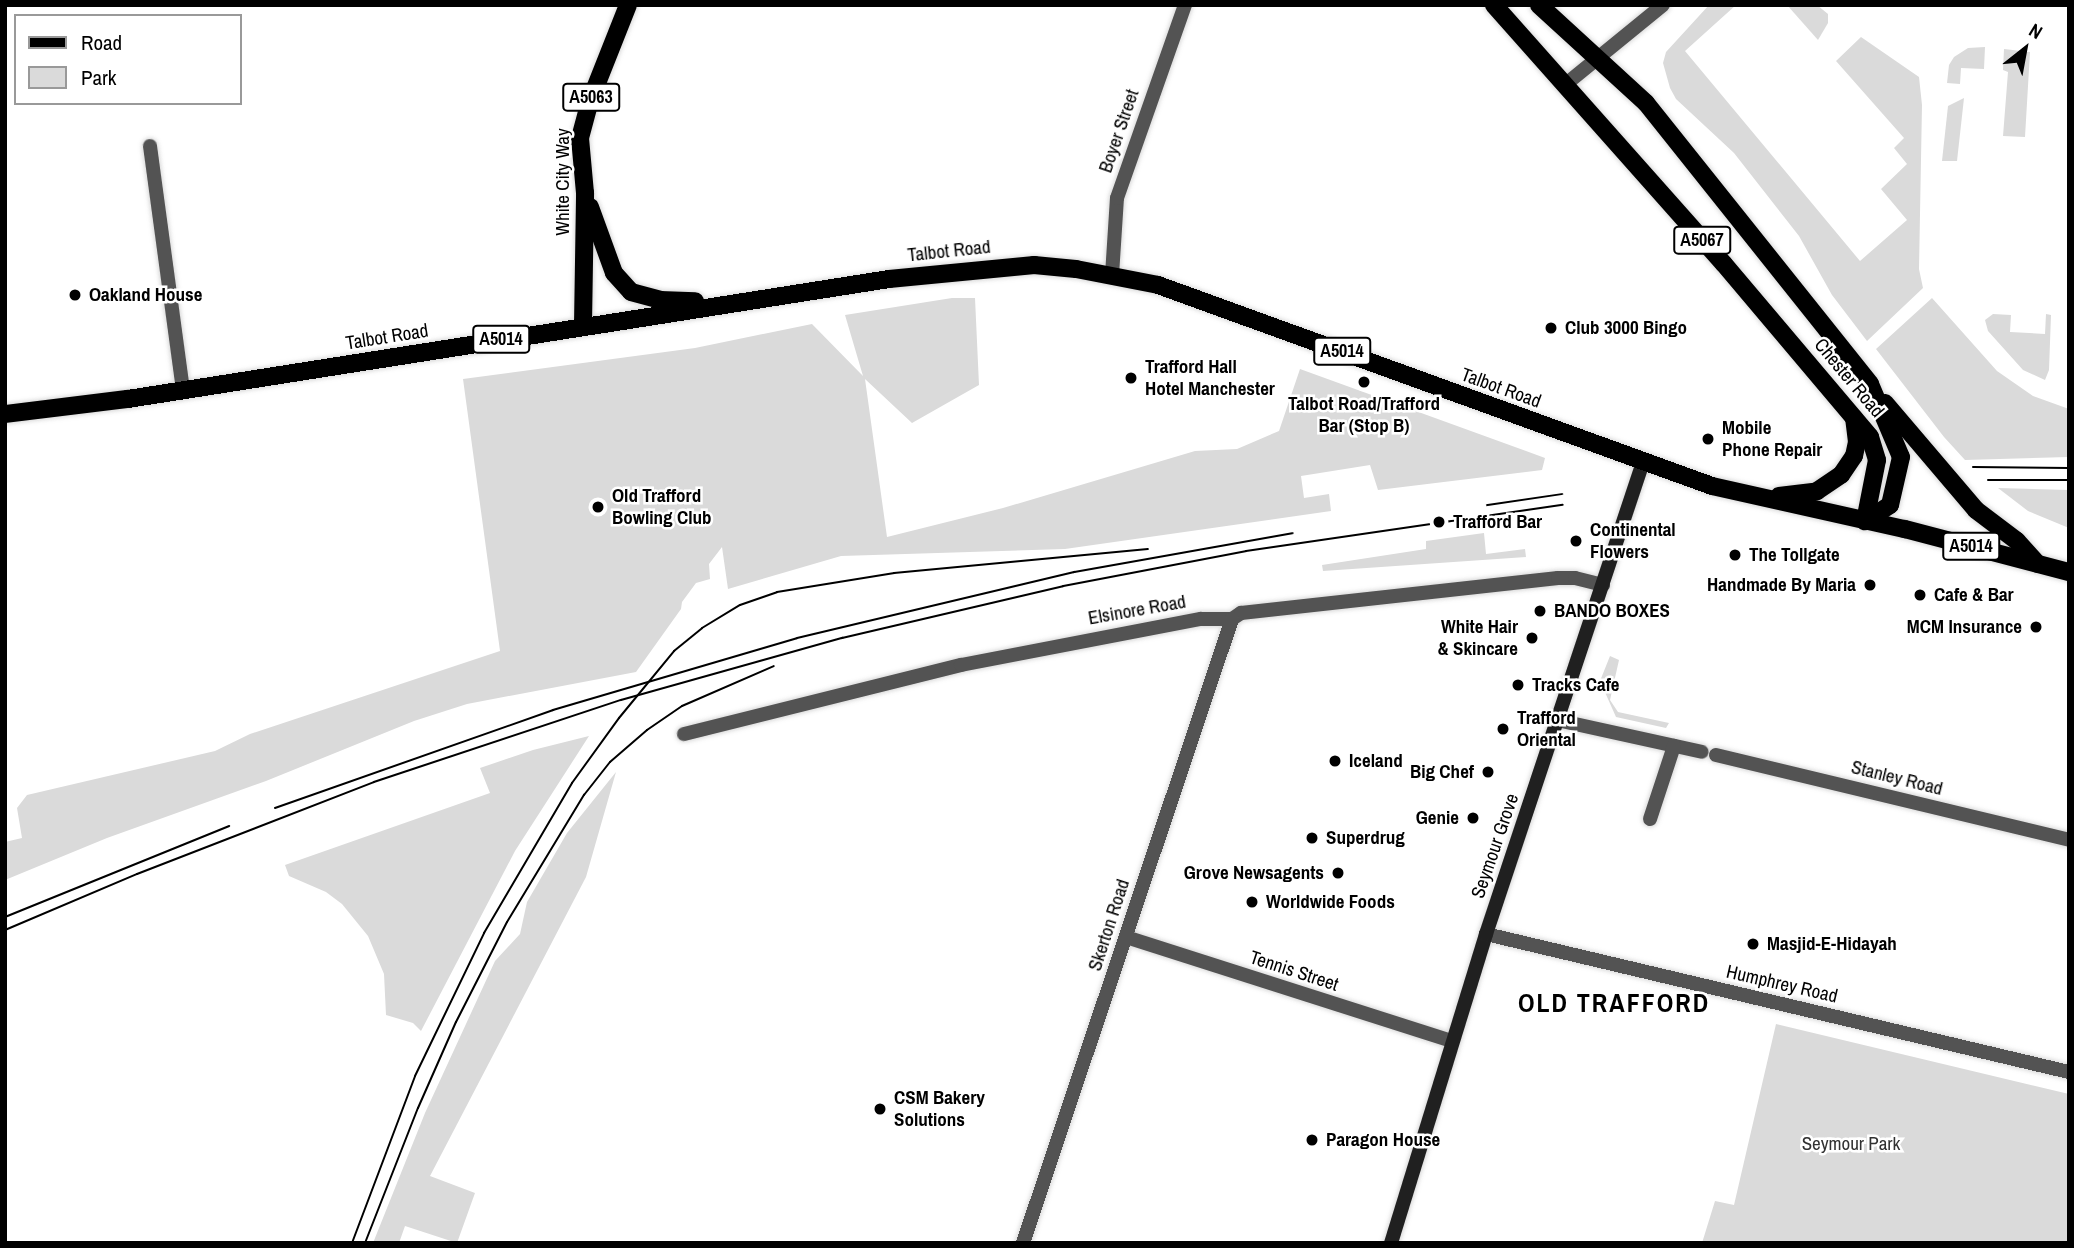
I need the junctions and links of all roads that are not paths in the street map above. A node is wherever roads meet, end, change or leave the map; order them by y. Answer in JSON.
{"nodes":[{"id":1,"x":628,"y":5,"type":"edge"},
{"id":2,"x":1185,"y":5,"type":"edge"},
{"id":3,"x":1494,"y":5,"type":"edge"},
{"id":4,"x":1539,"y":5,"type":"edge"},
{"id":5,"x":1663,"y":5,"type":"edge"},
{"id":6,"x":1600,"y":59,"type":"junction"},
{"id":7,"x":1566,"y":85,"type":"junction"},
{"id":8,"x":150,"y":146,"type":"dead end"},
{"id":9,"x":585,"y":193,"type":"junction"},
{"id":10,"x":1112,"y":275,"type":"junction"},
{"id":11,"x":737,"y":302,"type":"junction"},
{"id":12,"x":583,"y":325,"type":"junction"},
{"id":13,"x":1870,"y":384,"type":"junction"},
{"id":14,"x":183,"y":390,"type":"junction"},
{"id":15,"x":5,"y":414,"type":"edge"},
{"id":16,"x":1853,"y":416,"type":"junction"},
{"id":17,"x":1643,"y":463,"type":"junction"},
{"id":18,"x":1744,"y":494,"type":"junction"},
{"id":19,"x":1865,"y":521,"type":"junction"},
{"id":20,"x":2038,"y":564,"type":"junction"},
{"id":21,"x":2069,"y":572,"type":"edge"},
{"id":22,"x":1603,"y":585,"type":"junction"},
{"id":23,"x":1232,"y":619,"type":"junction"},
{"id":24,"x":1557,"y":720,"type":"junction"},
{"id":25,"x":684,"y":734,"type":"dead end"},
{"id":26,"x":1674,"y":747,"type":"junction"},
{"id":27,"x":1650,"y":819,"type":"dead end"},
{"id":28,"x":2069,"y":839,"type":"edge"},
{"id":29,"x":1486,"y":934,"type":"junction"},
{"id":30,"x":1126,"y":937,"type":"junction"},
{"id":31,"x":1451,"y":1041,"type":"junction"},
{"id":32,"x":2069,"y":1073,"type":"edge"},
{"id":33,"x":1023,"y":1243,"type":"edge"},
{"id":34,"x":1391,"y":1243,"type":"edge"}],
"edges":[{"from":1,"to":9,"type":"main road","name":"White City Way","number":"A5063"},
{"from":2,"to":10,"type":"street","name":"Boyer Street"},
{"from":3,"to":7,"type":"main road","name":"Chester Road","number":"A5067"},
{"from":4,"to":6,"type":"main road","name":"Chester Road","number":"A5067"},
{"from":5,"to":6,"type":"street"},
{"from":6,"to":7,"type":"street"},
{"from":6,"to":13,"type":"main road","name":"Chester Road","number":"A5067"},
{"from":7,"to":16,"type":"main road","name":"Chester Road","number":"A5067"},
{"from":8,"to":14,"type":"street"},
{"from":9,"to":11,"type":"main road"},
{"from":9,"to":12,"type":"main road","name":"White City Way","number":"A5063"},
{"from":10,"to":11,"type":"main road","name":"Talbot Road","number":"A5014"},
{"from":10,"to":17,"type":"main road","name":"Talbot Road","number":"A5014"},
{"from":11,"to":12,"type":"main road","name":"Talbot Road","number":"A5014"},
{"from":12,"to":14,"type":"main road","name":"Talbot Road","number":"A5014"},
{"from":13,"to":19,"type":"main road","name":"Chester Road","number":"A5067"},
{"from":13,"to":20,"type":"main road","number":"A5067"},
{"from":14,"to":15,"type":"main road","name":"Talbot Road","number":"A5014"},
{"from":16,"to":18,"type":"main road"},
{"from":16,"to":19,"type":"main road","name":"Chester Road","number":"A5067"},
{"from":17,"to":18,"type":"main road","name":"Talbot Road","number":"A5014"},
{"from":17,"to":22,"type":"main road","name":"Seymour Grove"},
{"from":18,"to":19,"type":"main road","name":"Talbot Road","number":"A5014"},
{"from":19,"to":20,"type":"main road","number":"A5014"},
{"from":20,"to":21,"type":"main road","number":"A5014"},
{"from":22,"to":23,"type":"street","name":"Elsinore Road"},
{"from":22,"to":24,"type":"main road","name":"Seymour Grove"},
{"from":23,"to":25,"type":"street","name":"Elsinore Road"},
{"from":23,"to":30,"type":"street","name":"Skerton Road"},
{"from":24,"to":26,"type":"street","name":"Stanley Road"},
{"from":24,"to":29,"type":"main road","name":"Seymour Grove"},
{"from":26,"to":27,"type":"street"},
{"from":26,"to":28,"type":"street","name":"Stanley Road"},
{"from":29,"to":31,"type":"main road","name":"Seymour Grove"},
{"from":29,"to":32,"type":"street","name":"Humphrey Road"},
{"from":30,"to":31,"type":"street","name":"Tennis Street"},
{"from":30,"to":33,"type":"street","name":"Skerton Road"},
{"from":31,"to":34,"type":"main road","name":"Seymour Grove"}]}
